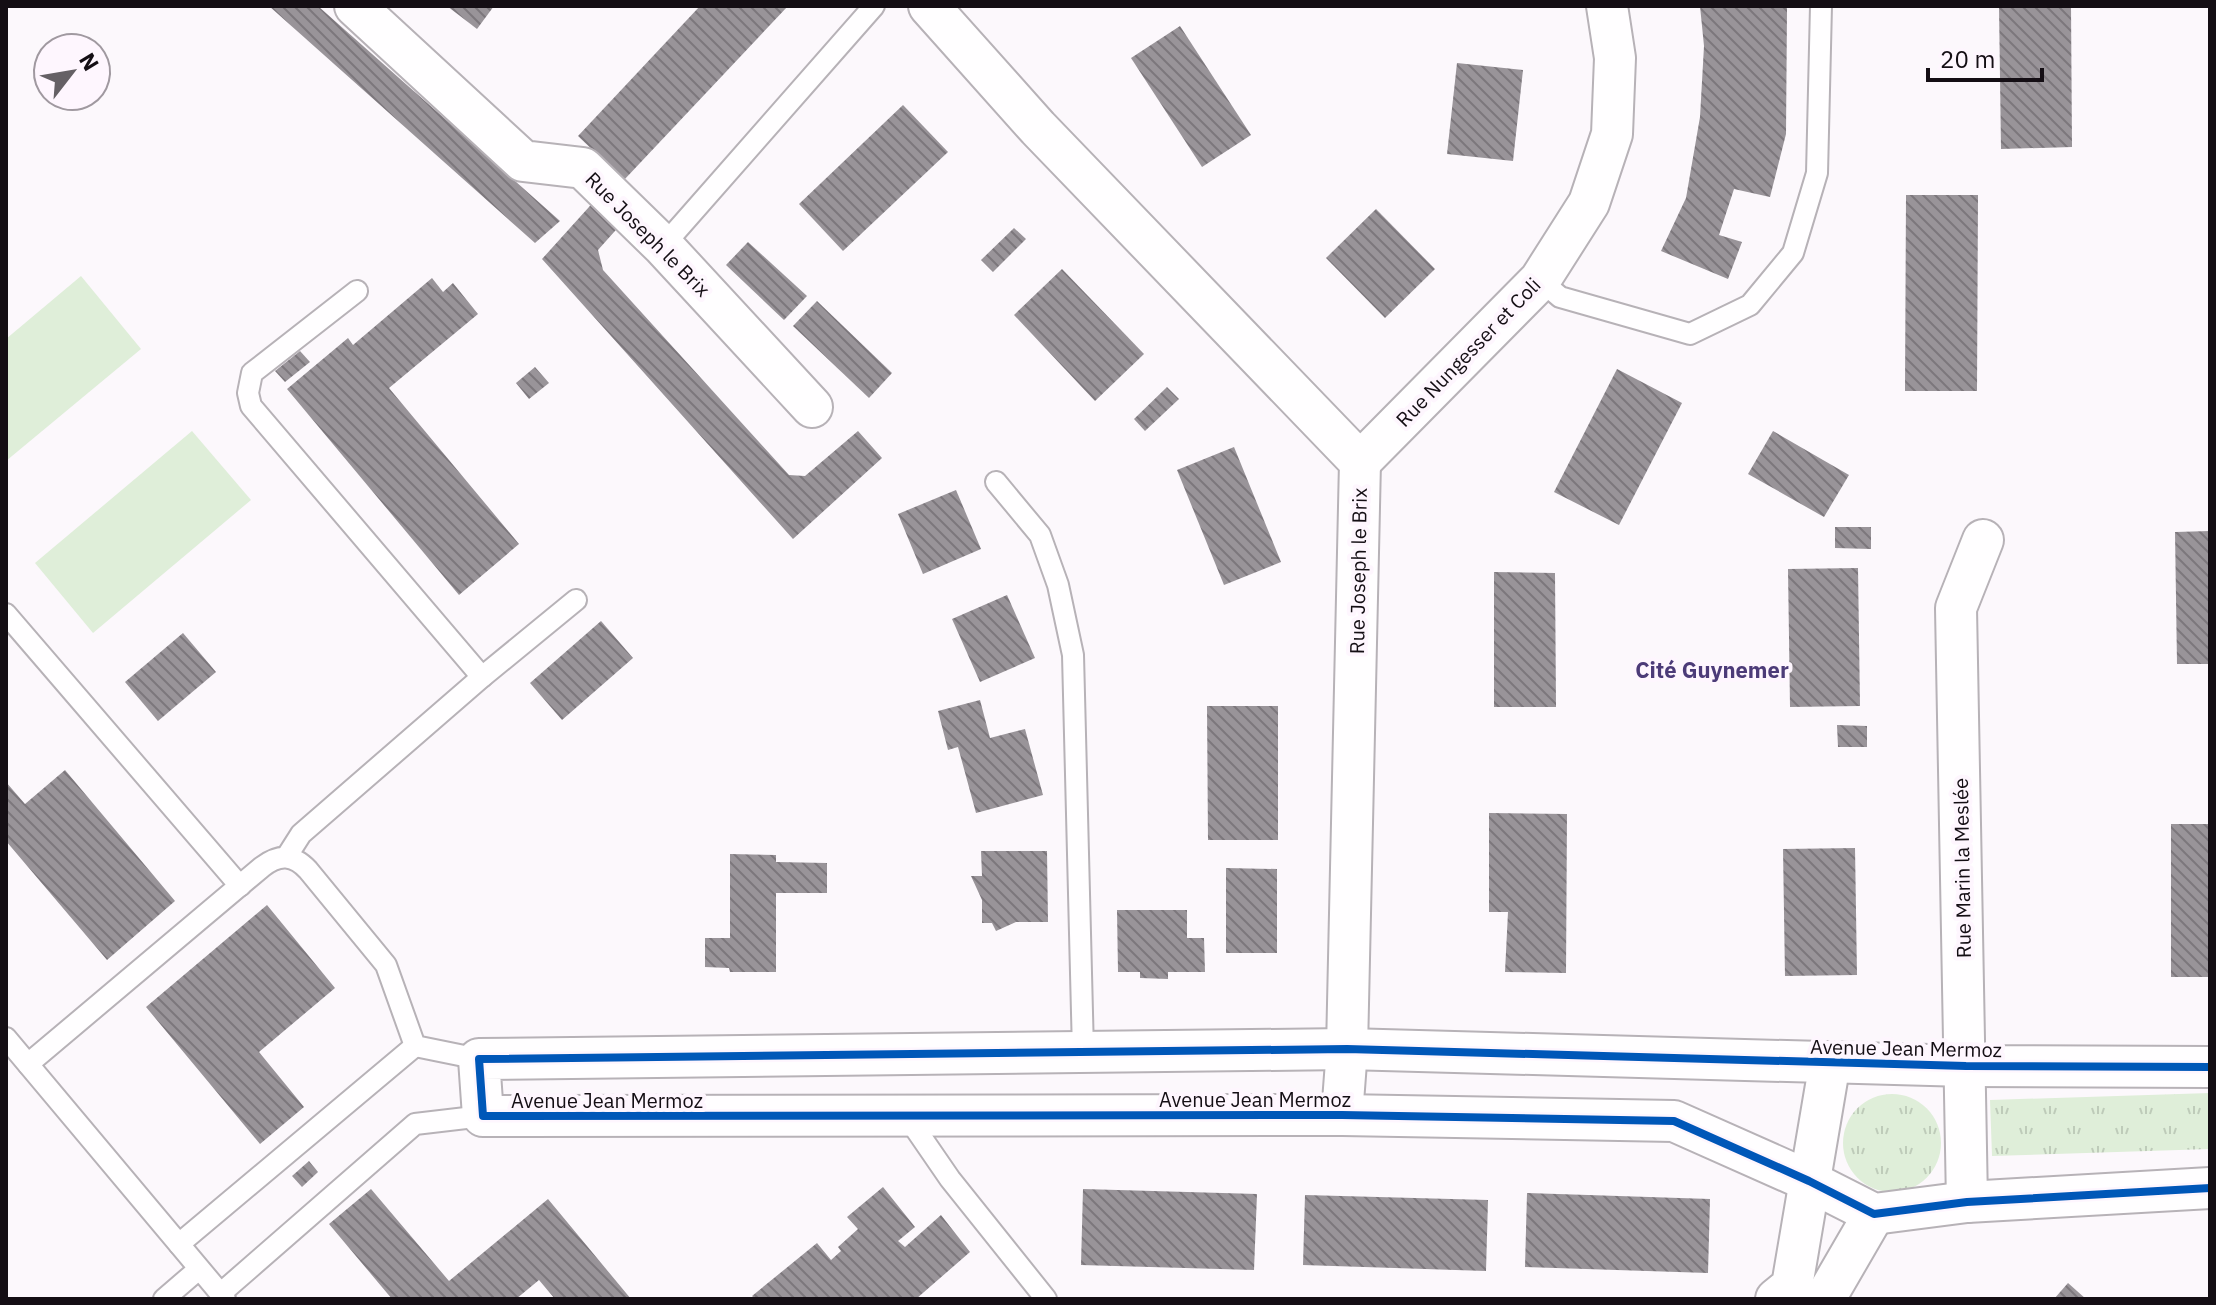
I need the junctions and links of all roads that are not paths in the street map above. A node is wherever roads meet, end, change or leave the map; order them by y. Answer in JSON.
{"nodes":[{"id":1,"x":355,"y":6,"type":"edge"},
{"id":2,"x":874,"y":6,"type":"edge"},
{"id":3,"x":929,"y":6,"type":"edge"},
{"id":4,"x":1607,"y":6,"type":"edge"},
{"id":5,"x":1821,"y":6,"type":"edge"},
{"id":6,"x":663,"y":246,"type":"junction"},
{"id":7,"x":1540,"y":280,"type":"junction"},
{"id":8,"x":357,"y":291,"type":"dead end"},
{"id":9,"x":812,"y":407,"type":"dead end"},
{"id":10,"x":1360,"y":462,"type":"junction"},
{"id":11,"x":996,"y":482,"type":"dead end"},
{"id":12,"x":1983,"y":540,"type":"dead end"},
{"id":13,"x":576,"y":600,"type":"dead end"},
{"id":14,"x":6,"y":614,"type":"edge"},
{"id":15,"x":482,"y":677,"type":"junction"},
{"id":16,"x":287,"y":856,"type":"junction"},
{"id":17,"x":240,"y":886,"type":"junction"},
{"id":18,"x":6,"y":1038,"type":"edge"},
{"id":19,"x":415,"y":1046,"type":"junction"},
{"id":20,"x":1347,"y":1049,"type":"junction"},
{"id":21,"x":1083,"y":1052,"type":"junction"},
{"id":22,"x":479,"y":1059,"type":"junction"},
{"id":23,"x":1830,"y":1062,"type":"junction"},
{"id":24,"x":28,"y":1064,"type":"junction"},
{"id":25,"x":1966,"y":1066,"type":"junction"},
{"id":26,"x":2210,"y":1067,"type":"edge"},
{"id":27,"x":906,"y":1115,"type":"junction"},
{"id":28,"x":1342,"y":1115,"type":"junction"},
{"id":29,"x":483,"y":1116,"type":"junction"},
{"id":30,"x":1809,"y":1181,"type":"junction"},
{"id":31,"x":2210,"y":1188,"type":"edge"},
{"id":32,"x":1967,"y":1202,"type":"junction"},
{"id":33,"x":1874,"y":1214,"type":"junction"},
{"id":34,"x":179,"y":1244,"type":"junction"},
{"id":35,"x":199,"y":1269,"type":"junction"},
{"id":36,"x":1806,"y":1295,"type":"edge"},
{"id":37,"x":223,"y":1296,"type":"edge"},
{"id":38,"x":164,"y":1299,"type":"edge"},
{"id":39,"x":1046,"y":1299,"type":"edge"}],
"edges":[{"from":1,"to":6,"type":"street","name":"Rue Joseph le Brix"},
{"from":2,"to":6,"type":"lane"},
{"from":3,"to":10,"type":"street","name":"Rue Joseph le Brix"},
{"from":4,"to":7,"type":"street","name":"Rue Nungesser et Coli"},
{"from":5,"to":7,"type":"lane"},
{"from":6,"to":9,"type":"street","name":"Rue Joseph le Brix"},
{"from":7,"to":10,"type":"street","name":"Rue Nungesser et Coli"},
{"from":8,"to":15,"type":"lane"},
{"from":10,"to":20,"type":"street","name":"Rue Joseph le Brix"},
{"from":11,"to":21,"type":"lane"},
{"from":12,"to":25,"type":"street","name":"Rue Marin la Meslée"},
{"from":13,"to":15,"type":"lane"},
{"from":14,"to":17,"type":"lane"},
{"from":15,"to":16,"type":"lane"},
{"from":16,"to":17,"type":"lane"},
{"from":16,"to":19,"type":"lane"},
{"from":17,"to":24,"type":"lane"},
{"from":18,"to":24,"type":"lane"},
{"from":19,"to":22,"type":"lane"},
{"from":19,"to":34,"type":"lane"},
{"from":20,"to":21,"type":"street","name":"Avenue Jean Mermoz"},
{"from":20,"to":23,"type":"street","name":"Avenue Jean Mermoz"},
{"from":20,"to":28,"type":"street","name":"Rue Joseph le Brix"},
{"from":21,"to":22,"type":"street","name":"Avenue Jean Mermoz"},
{"from":22,"to":29,"type":"street","name":"Avenue Jean Mermoz"},
{"from":23,"to":25,"type":"street","name":"Avenue Jean Mermoz"},
{"from":23,"to":30,"type":"street"},
{"from":24,"to":34,"type":"lane"},
{"from":25,"to":26,"type":"street","name":"Avenue Jean Mermoz"},
{"from":25,"to":32,"type":"street","name":"Rue Marin la Meslée"},
{"from":27,"to":28,"type":"street","name":"Avenue Jean Mermoz"},
{"from":27,"to":29,"type":"street","name":"Avenue Jean Mermoz"},
{"from":27,"to":39,"type":"lane"},
{"from":28,"to":30,"type":"street","name":"Avenue Jean Mermoz"},
{"from":29,"to":37,"type":"lane"},
{"from":30,"to":33,"type":"street","name":"Avenue Jean Mermoz"},
{"from":30,"to":36,"type":"street"},
{"from":31,"to":32,"type":"street"},
{"from":32,"to":33,"type":"street"},
{"from":33,"to":36,"type":"street"},
{"from":34,"to":35,"type":"lane"},
{"from":35,"to":37,"type":"lane"},
{"from":35,"to":38,"type":"lane"}]}
